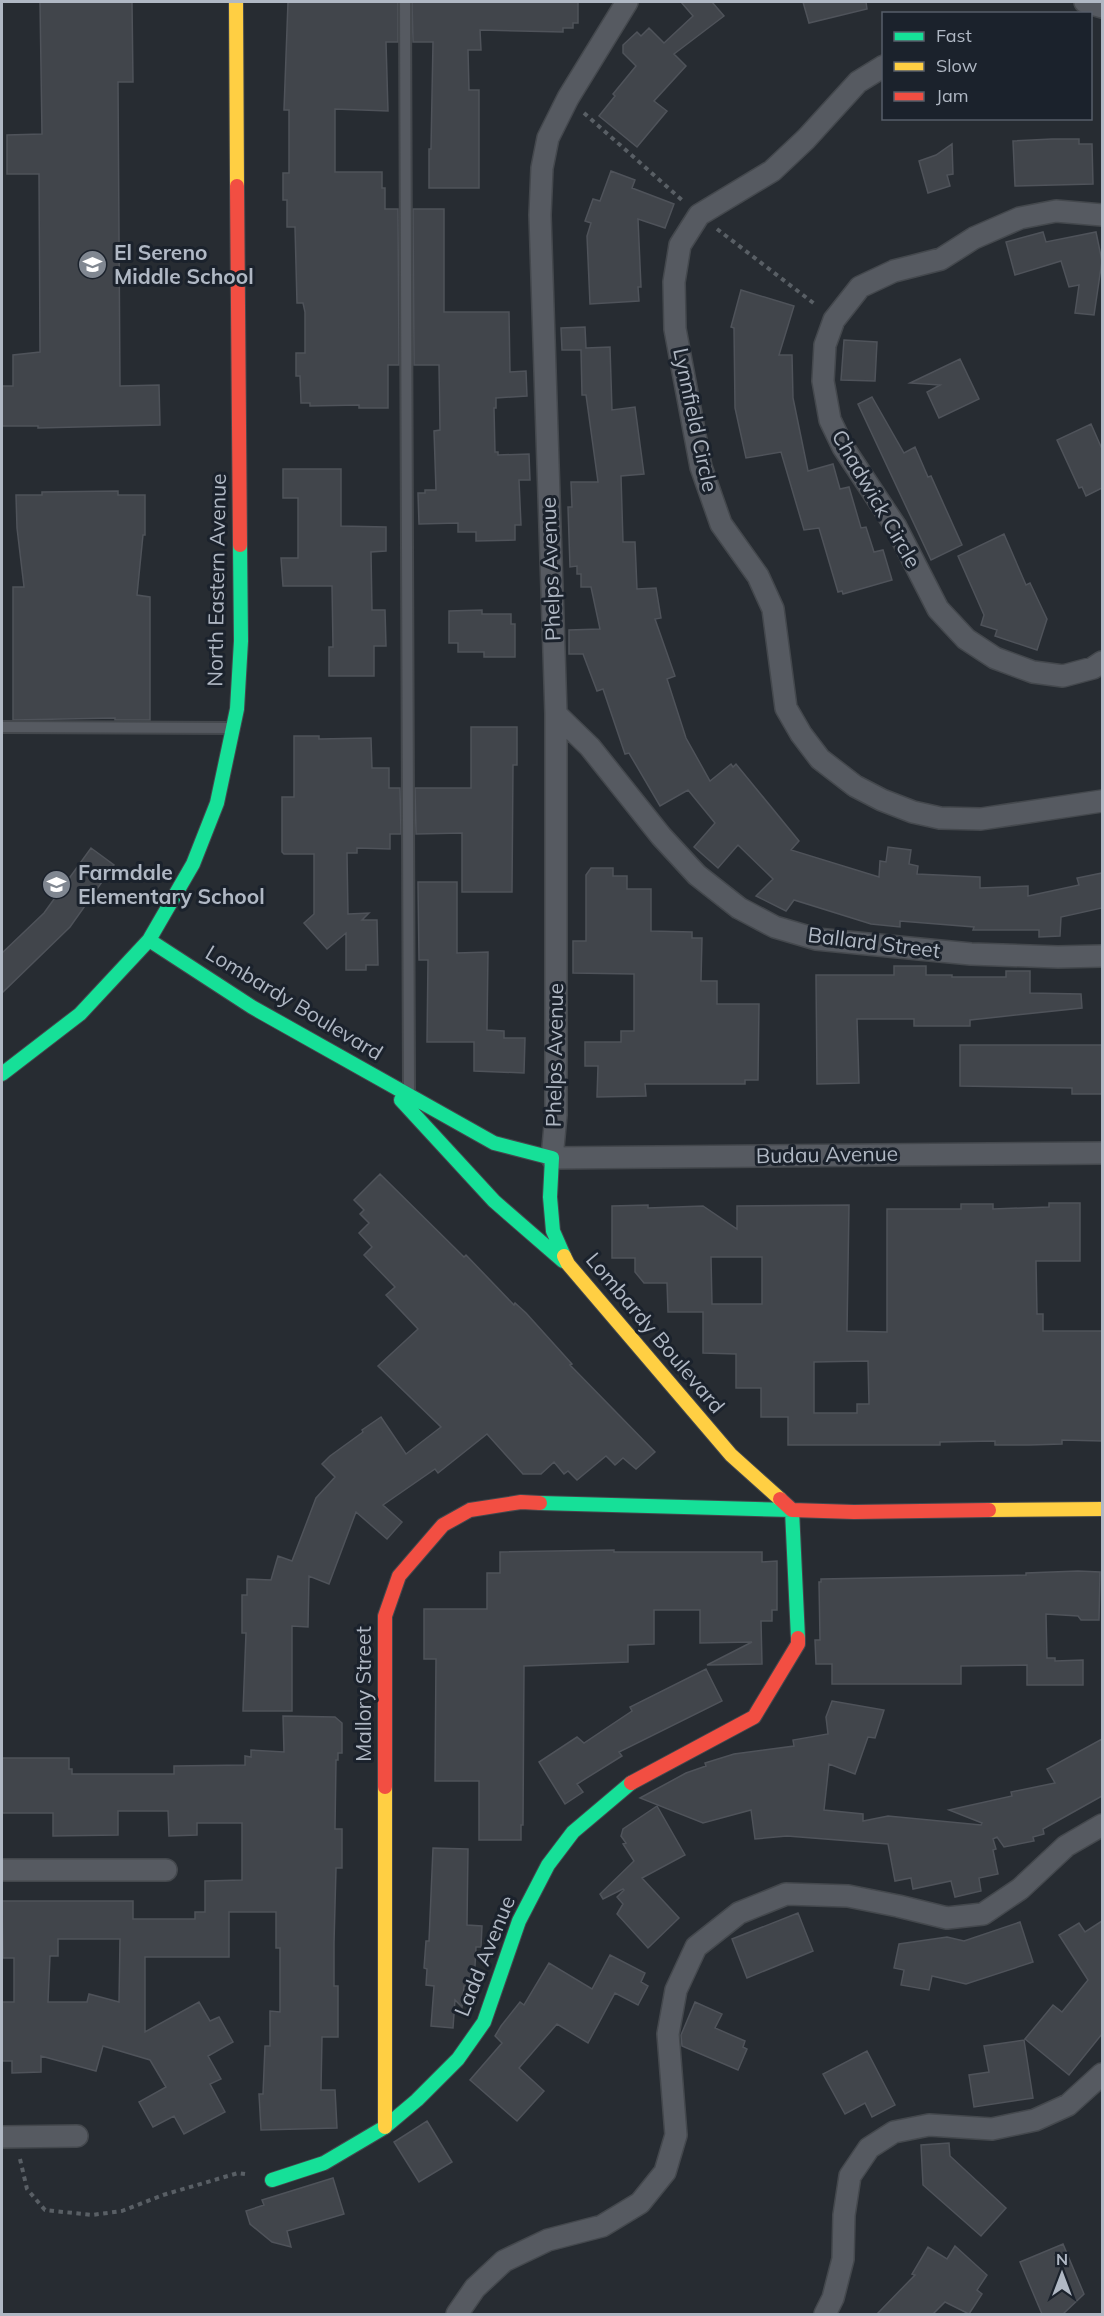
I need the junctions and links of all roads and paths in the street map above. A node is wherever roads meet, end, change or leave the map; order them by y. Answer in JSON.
{"nodes":[{"id":1,"x":236,"y":2,"type":"edge"},
{"id":2,"x":405,"y":2,"type":"edge"},
{"id":3,"x":627,"y":2,"type":"edge"},
{"id":4,"x":882,"y":67,"type":"edge"},
{"id":5,"x":1102,"y":215,"type":"edge"},
{"id":6,"x":1102,"y":663,"type":"edge"},
{"id":7,"x":556,"y":714,"type":"junction"},
{"id":8,"x":2,"y":727,"type":"edge"},
{"id":9,"x":233,"y":728,"type":"junction"},
{"id":10,"x":1102,"y":801,"type":"edge"},
{"id":11,"x":149,"y":940,"type":"junction"},
{"id":12,"x":1102,"y":956,"type":"edge"},
{"id":13,"x":2,"y":1074,"type":"edge"},
{"id":14,"x":382,"y":1080,"type":"junction"},
{"id":15,"x":409,"y":1095,"type":"junction"},
{"id":16,"x":1102,"y":1153,"type":"edge"},
{"id":17,"x":552,"y":1158,"type":"junction"},
{"id":18,"x":568,"y":1264,"type":"junction"},
{"id":19,"x":1102,"y":1509,"type":"edge"},
{"id":20,"x":792,"y":1510,"type":"junction"},
{"id":21,"x":1102,"y":1825,"type":"edge"},
{"id":22,"x":2,"y":1870,"type":"edge"},
{"id":23,"x":166,"y":1870,"type":"dead end"},
{"id":24,"x":1102,"y":2074,"type":"edge"},
{"id":25,"x":385,"y":2127,"type":"junction"},
{"id":26,"x":77,"y":2136,"type":"dead end"},
{"id":27,"x":8,"y":2137,"type":"edge"},
{"id":28,"x":272,"y":2180,"type":"joint"},
{"id":29,"x":457,"y":2314,"type":"edge"},
{"id":30,"x":825,"y":2314,"type":"edge"}],
"edges":[{"from":1,"to":9,"type":"street","name":"North Eastern Avenue"},
{"from":2,"to":15,"type":"lane"},
{"from":3,"to":7,"type":"street","name":"Phelps Avenue"},
{"from":4,"to":10,"type":"street","name":"Lynnfield Circle"},
{"from":5,"to":6,"type":"street","name":"Chadwick Circle"},
{"from":7,"to":12,"type":"street","name":"Ballard Street"},
{"from":7,"to":17,"type":"street","name":"Phelps Avenue"},
{"from":8,"to":9,"type":"lane"},
{"from":9,"to":11,"type":"street","name":"North Eastern Avenue"},
{"from":11,"to":13,"type":"street","name":"North Eastern Avenue"},
{"from":11,"to":14,"type":"street","name":"Lombardy Boulevard"},
{"from":14,"to":15,"type":"street","name":"Lombardy Boulevard"},
{"from":14,"to":18,"type":"street"},
{"from":15,"to":17,"type":"street","name":"Lombardy Boulevard"},
{"from":16,"to":17,"type":"street","name":"Budau Avenue"},
{"from":17,"to":18,"type":"street","name":"Lombardy Boulevard"},
{"from":18,"to":20,"type":"street","name":"Lombardy Boulevard"},
{"from":19,"to":20,"type":"street"},
{"from":20,"to":25,"type":"street","name":"Ladd Avenue"},
{"from":20,"to":25,"type":"street","name":"Mallory Street"},
{"from":21,"to":29,"type":"street"},
{"from":22,"to":23,"type":"street"},
{"from":24,"to":30,"type":"street"},
{"from":25,"to":28,"type":"street","name":"Ladd Avenue"},
{"from":26,"to":27,"type":"street"},
{"from":27,"to":28,"type":"path"}]}
